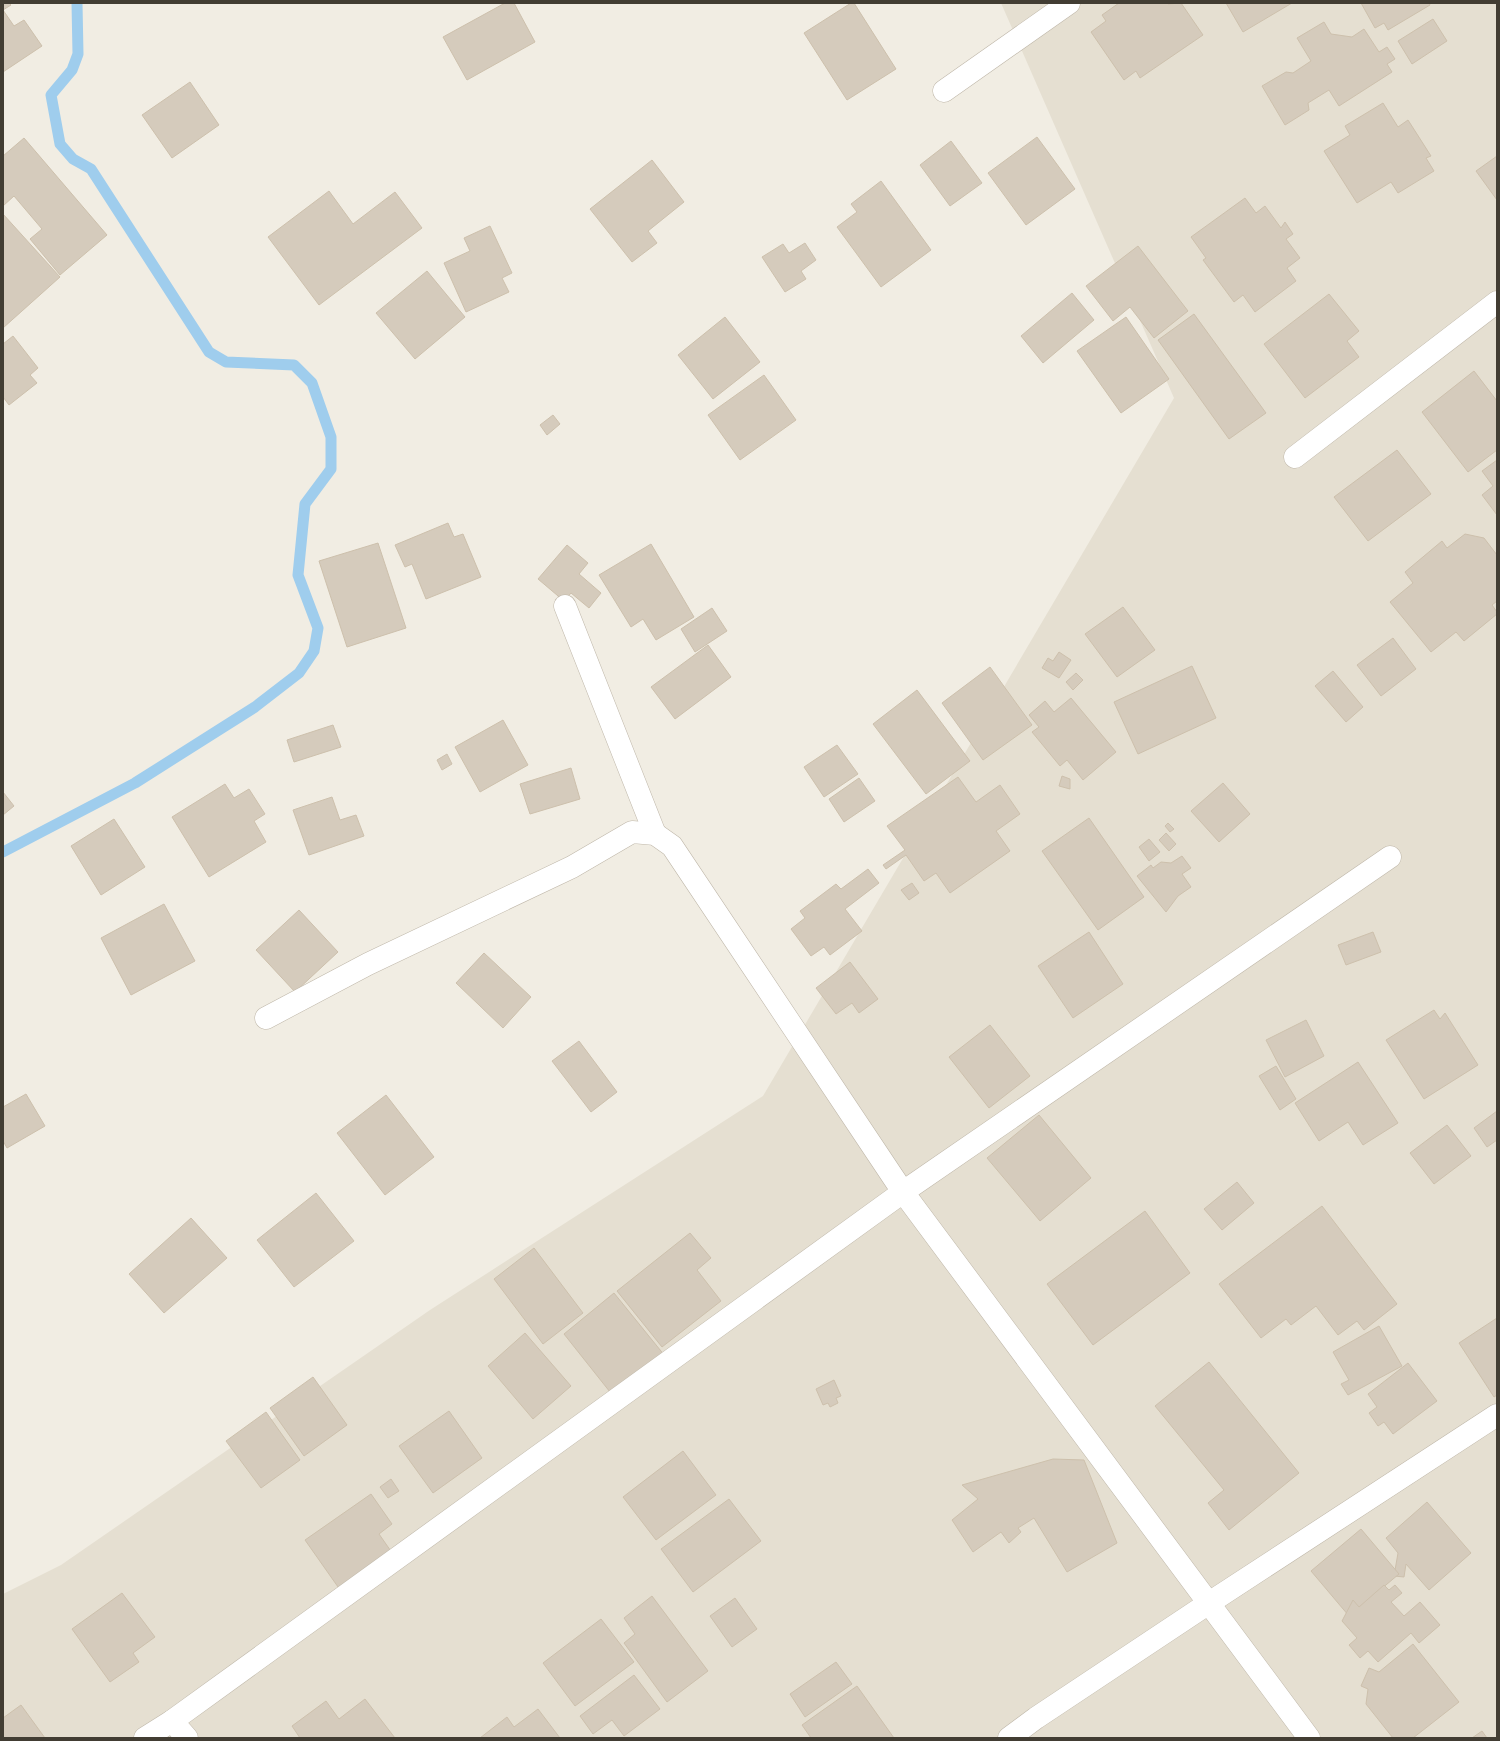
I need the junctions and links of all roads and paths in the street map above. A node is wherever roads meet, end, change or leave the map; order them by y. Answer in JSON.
{"nodes":[{"id":1,"x":1069,"y":3,"type":"edge"},
{"id":2,"x":944,"y":91,"type":"dead end"},
{"id":3,"x":1497,"y":302,"type":"edge"},
{"id":4,"x":1295,"y":457,"type":"dead end"},
{"id":5,"x":565,"y":606,"type":"dead end"},
{"id":6,"x":655,"y":834,"type":"junction"},
{"id":7,"x":1390,"y":857,"type":"dead end"},
{"id":8,"x":266,"y":1018,"type":"dead end"},
{"id":9,"x":903,"y":1192,"type":"junction"},
{"id":10,"x":1497,"y":1415,"type":"edge"},
{"id":11,"x":1209,"y":1603,"type":"junction"},
{"id":12,"x":172,"y":1721,"type":"junction"},
{"id":13,"x":146,"y":1738,"type":"edge"},
{"id":14,"x":186,"y":1738,"type":"edge"},
{"id":15,"x":1009,"y":1738,"type":"edge"},
{"id":16,"x":1309,"y":1738,"type":"edge"}],
"edges":[{"from":1,"to":2,"type":"street"},
{"from":3,"to":4,"type":"street"},
{"from":5,"to":6,"type":"street"},
{"from":6,"to":8,"type":"street"},
{"from":6,"to":9,"type":"street"},
{"from":7,"to":9,"type":"street"},
{"from":9,"to":11,"type":"street"},
{"from":9,"to":12,"type":"street"},
{"from":10,"to":11,"type":"street"},
{"from":11,"to":15,"type":"street"},
{"from":11,"to":16,"type":"street"},
{"from":12,"to":13,"type":"street"},
{"from":12,"to":14,"type":"street"}]}
